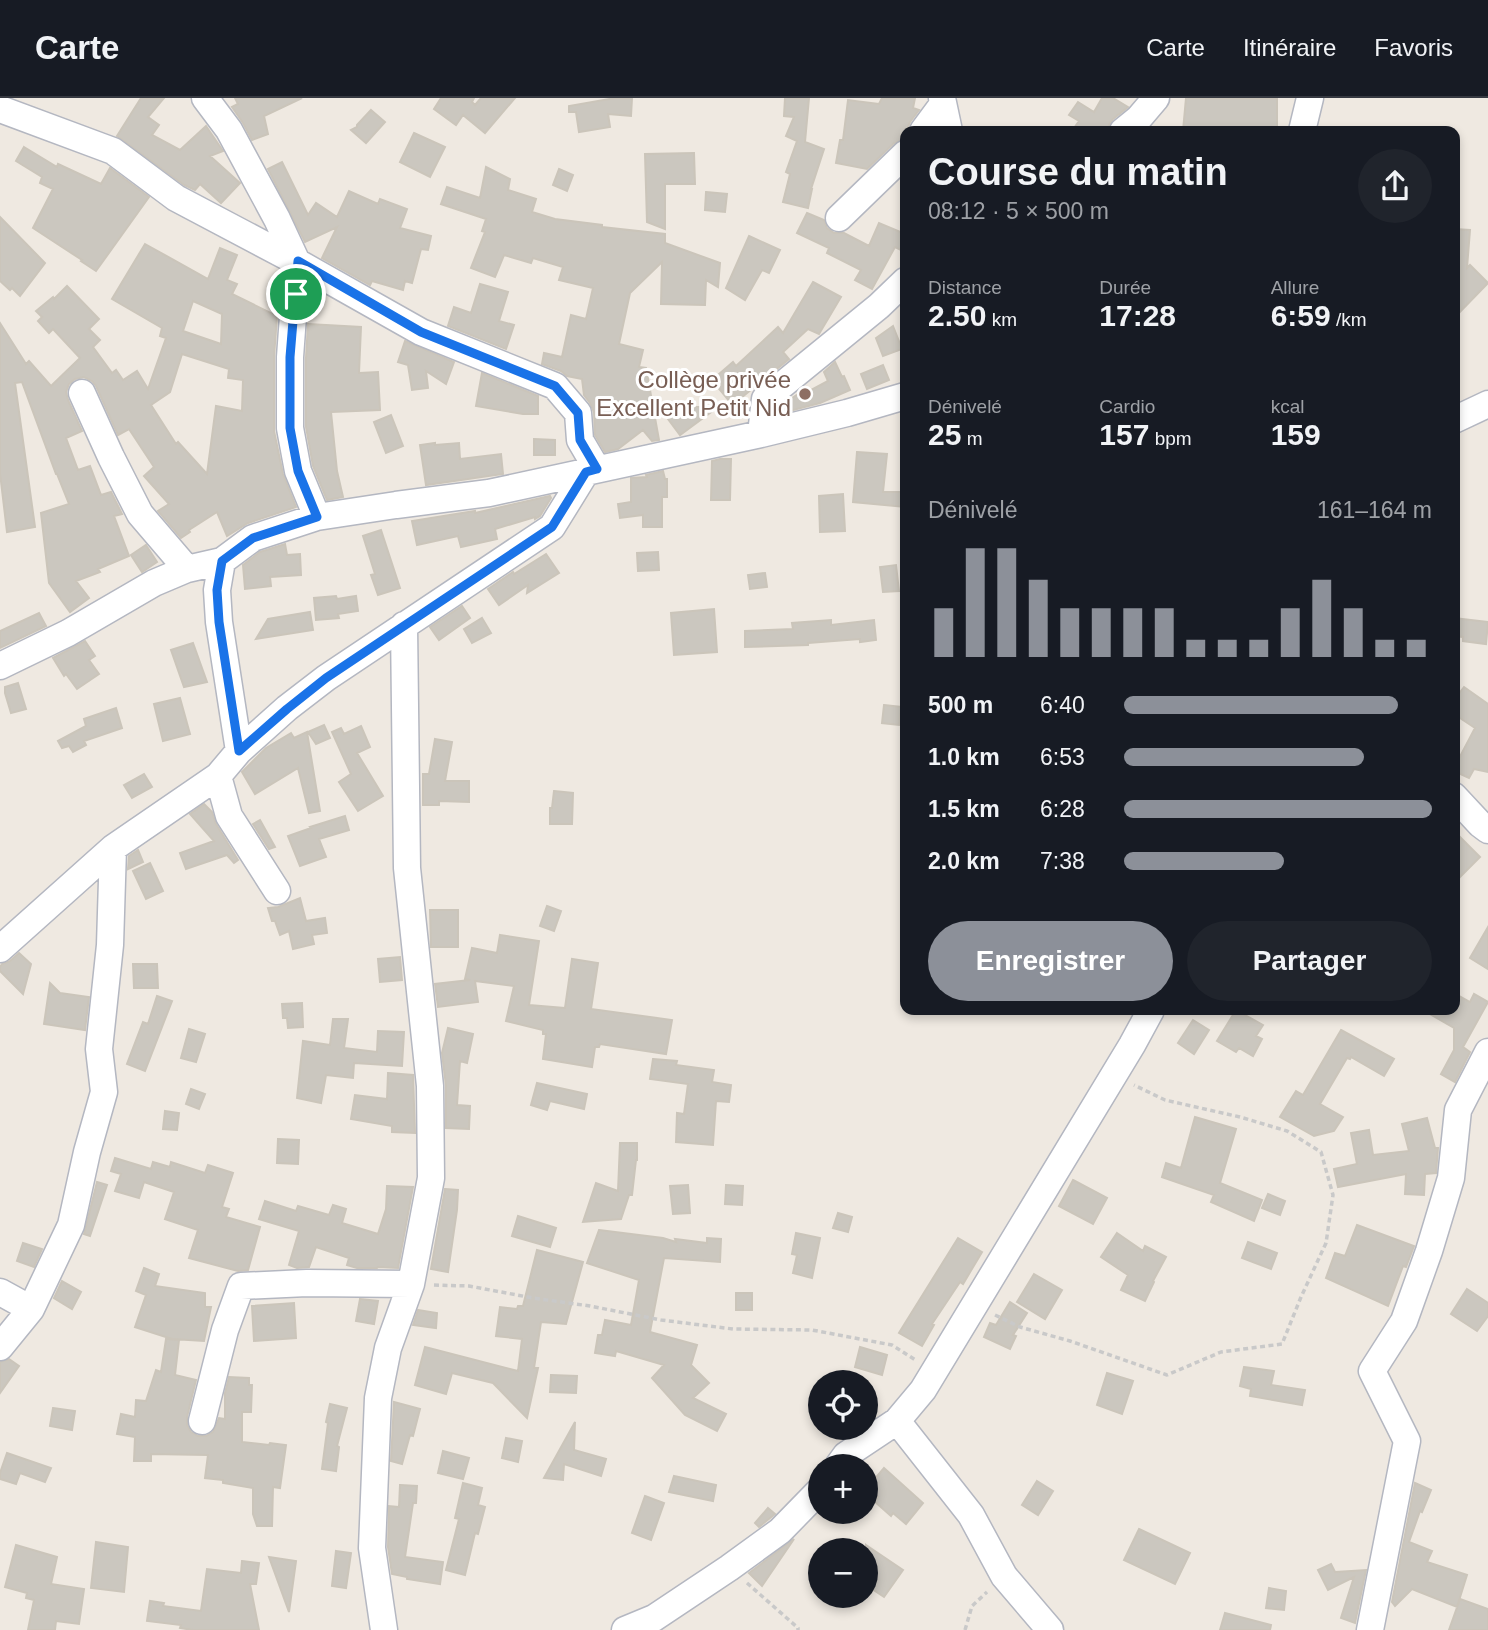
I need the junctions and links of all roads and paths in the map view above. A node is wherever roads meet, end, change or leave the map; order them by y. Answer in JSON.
{"nodes":[{"id":1,"x":205,"y":98,"type":"edge"},
{"id":2,"x":1156,"y":98,"type":"edge"},
{"id":3,"x":1310,"y":98,"type":"edge"},
{"id":4,"x":943,"y":101,"type":"edge"},
{"id":5,"x":0,"y":109,"type":"edge"},
{"id":6,"x":926,"y":126,"type":"edge"},
{"id":7,"x":948,"y":126,"type":"edge"},
{"id":8,"x":1129,"y":126,"type":"edge"},
{"id":9,"x":1303,"y":126,"type":"edge"},
{"id":10,"x":900,"y":159,"type":"edge"},
{"id":11,"x":839,"y":218,"type":"dead end"},
{"id":12,"x":298,"y":261,"type":"junction"},
{"id":13,"x":900,"y":286,"type":"edge"},
{"id":14,"x":82,"y":393,"type":"dead end"},
{"id":15,"x":900,"y":397,"type":"edge"},
{"id":16,"x":1487,"y":406,"type":"edge"},
{"id":17,"x":1460,"y":417,"type":"edge"},
{"id":18,"x":761,"y":434,"type":"junction"},
{"id":19,"x":591,"y":470,"type":"junction"},
{"id":20,"x":317,"y":517,"type":"junction"},
{"id":21,"x":222,"y":561,"type":"junction"},
{"id":22,"x":187,"y":569,"type":"junction"},
{"id":23,"x":404,"y":625,"type":"junction"},
{"id":24,"x":0,"y":666,"type":"edge"},
{"id":25,"x":239,"y":751,"type":"junction"},
{"id":26,"x":218,"y":776,"type":"junction"},
{"id":27,"x":1460,"y":802,"type":"edge"},
{"id":28,"x":1488,"y":830,"type":"edge"},
{"id":29,"x":113,"y":848,"type":"junction"},
{"id":30,"x":277,"y":891,"type":"dead end"},
{"id":31,"x":1,"y":944,"type":"edge"},
{"id":32,"x":1148,"y":1015,"type":"edge"},
{"id":33,"x":1488,"y":1052,"type":"edge"},
{"id":34,"x":1114,"y":1074,"type":"junction"},
{"id":35,"x":411,"y":1284,"type":"junction"},
{"id":36,"x":0,"y":1292,"type":"edge"},
{"id":37,"x":974,"y":1304,"type":"junction"},
{"id":38,"x":31,"y":1309,"type":"junction"},
{"id":39,"x":0,"y":1347,"type":"edge"},
{"id":40,"x":934,"y":1371,"type":"junction"},
{"id":41,"x":202,"y":1421,"type":"dead end"},
{"id":42,"x":897,"y":1421,"type":"junction"},
{"id":43,"x":848,"y":1454,"type":"edge"},
{"id":44,"x":808,"y":1502,"type":"edge"},
{"id":45,"x":729,"y":1568,"type":"junction"},
{"id":46,"x":1004,"y":1576,"type":"junction"},
{"id":47,"x":384,"y":1630,"type":"edge"},
{"id":48,"x":625,"y":1630,"type":"edge"},
{"id":49,"x":798,"y":1630,"type":"edge"},
{"id":50,"x":965,"y":1630,"type":"edge"},
{"id":51,"x":1050,"y":1630,"type":"edge"},
{"id":52,"x":1370,"y":1630,"type":"edge"}],
"edges":[{"from":1,"to":12,"type":"street"},
{"from":2,"to":8,"type":"street"},
{"from":3,"to":9,"type":"street"},
{"from":4,"to":6,"type":"street"},
{"from":4,"to":7,"type":"street"},
{"from":5,"to":12,"type":"street"},
{"from":10,"to":11,"type":"street"},
{"from":12,"to":19,"type":"street"},
{"from":12,"to":20,"type":"street"},
{"from":13,"to":18,"type":"street"},
{"from":14,"to":22,"type":"street"},
{"from":15,"to":18,"type":"street"},
{"from":16,"to":17,"type":"street"},
{"from":18,"to":19,"type":"street"},
{"from":19,"to":20,"type":"street"},
{"from":19,"to":23,"type":"street"},
{"from":20,"to":21,"type":"street"},
{"from":21,"to":22,"type":"street"},
{"from":21,"to":25,"type":"street"},
{"from":22,"to":24,"type":"street"},
{"from":23,"to":25,"type":"street"},
{"from":23,"to":35,"type":"street"},
{"from":25,"to":26,"type":"street"},
{"from":26,"to":29,"type":"street"},
{"from":26,"to":30,"type":"street"},
{"from":27,"to":28,"type":"street"},
{"from":29,"to":31,"type":"street"},
{"from":29,"to":38,"type":"street"},
{"from":32,"to":34,"type":"street"},
{"from":33,"to":52,"type":"street"},
{"from":34,"to":37,"type":"street"},
{"from":34,"to":37,"type":"path"},
{"from":35,"to":40,"type":"path"},
{"from":35,"to":41,"type":"street"},
{"from":35,"to":47,"type":"street"},
{"from":36,"to":38,"type":"street"},
{"from":37,"to":40,"type":"street"},
{"from":38,"to":39,"type":"street"},
{"from":40,"to":42,"type":"street"},
{"from":42,"to":43,"type":"street"},
{"from":42,"to":46,"type":"street"},
{"from":44,"to":45,"type":"street"},
{"from":45,"to":48,"type":"street"},
{"from":45,"to":49,"type":"path"},
{"from":46,"to":50,"type":"path"},
{"from":46,"to":51,"type":"street"}]}
